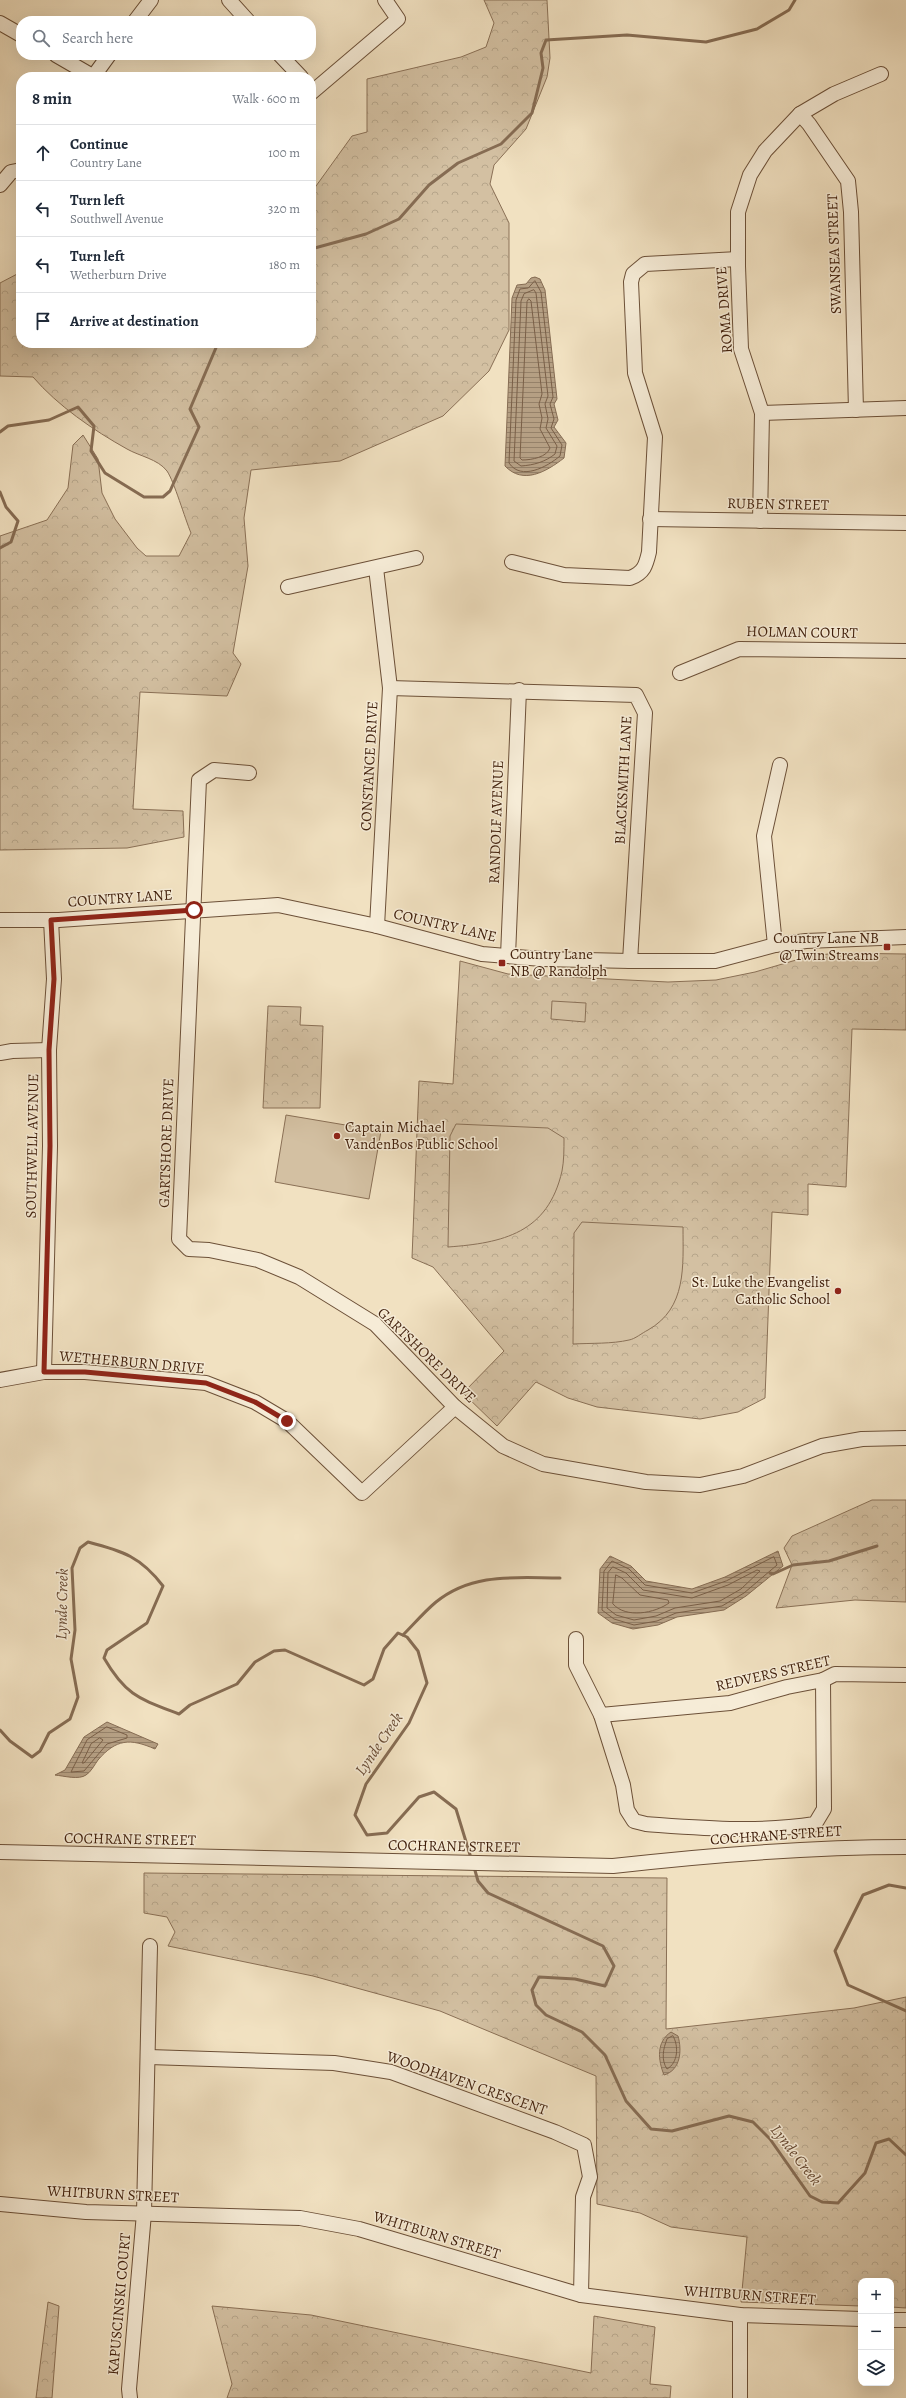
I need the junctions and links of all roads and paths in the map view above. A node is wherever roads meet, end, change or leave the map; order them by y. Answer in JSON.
{"nodes":[{"id":1,"x":151,"y":0,"type":"edge"},
{"id":2,"x":229,"y":0,"type":"edge"},
{"id":3,"x":385,"y":0,"type":"edge"},
{"id":4,"x":139,"y":16,"type":"edge"},
{"id":5,"x":243,"y":16,"type":"edge"},
{"id":6,"x":0,"y":23,"type":"edge"},
{"id":7,"x":16,"y":32,"type":"edge"},
{"id":8,"x":64,"y":60,"type":"edge"},
{"id":9,"x":105,"y":60,"type":"edge"},
{"id":10,"x":285,"y":60,"type":"edge"},
{"id":11,"x":85,"y":72,"type":"edge"},
{"id":12,"x":97,"y":72,"type":"edge"},
{"id":13,"x":296,"y":72,"type":"edge"},
{"id":14,"x":881,"y":74,"type":"dead end"},
{"id":15,"x":316,"y":87,"type":"edge"},
{"id":16,"x":800,"y":114,"type":"junction"},
{"id":17,"x":16,"y":171,"type":"edge"},
{"id":18,"x":0,"y":185,"type":"edge"},
{"id":19,"x":738,"y":259,"type":"junction"},
{"id":20,"x":906,"y":408,"type":"edge"},
{"id":21,"x":856,"y":410,"type":"junction"},
{"id":22,"x":762,"y":413,"type":"junction"},
{"id":23,"x":650,"y":519,"type":"junction"},
{"id":24,"x":760,"y":521,"type":"junction"},
{"id":25,"x":906,"y":523,"type":"edge"},
{"id":26,"x":416,"y":558,"type":"dead end"},
{"id":27,"x":512,"y":562,"type":"dead end"},
{"id":28,"x":376,"y":568,"type":"junction"},
{"id":29,"x":288,"y":587,"type":"dead end"},
{"id":30,"x":906,"y":651,"type":"edge"},
{"id":31,"x":680,"y":673,"type":"dead end"},
{"id":32,"x":390,"y":688,"type":"junction"},
{"id":33,"x":519,"y":690,"type":"junction"},
{"id":34,"x":780,"y":765,"type":"dead end"},
{"id":35,"x":249,"y":772,"type":"dead end"},
{"id":36,"x":194,"y":910,"type":"junction"},
{"id":37,"x":0,"y":920,"type":"edge"},
{"id":38,"x":51,"y":920,"type":"junction"},
{"id":39,"x":377,"y":926,"type":"junction"},
{"id":40,"x":906,"y":937,"type":"edge"},
{"id":41,"x":775,"y":945,"type":"junction"},
{"id":42,"x":508,"y":956,"type":"junction"},
{"id":43,"x":630,"y":961,"type":"junction"},
{"id":44,"x":49,"y":1050,"type":"junction"},
{"id":45,"x":0,"y":1054,"type":"edge"},
{"id":46,"x":44,"y":1372,"type":"junction"},
{"id":47,"x":0,"y":1380,"type":"edge"},
{"id":48,"x":456,"y":1408,"type":"junction"},
{"id":49,"x":906,"y":1438,"type":"edge"},
{"id":50,"x":576,"y":1639,"type":"dead end"},
{"id":51,"x":906,"y":1675,"type":"edge"},
{"id":52,"x":823,"y":1680,"type":"junction"},
{"id":53,"x":601,"y":1715,"type":"junction"},
{"id":54,"x":906,"y":1847,"type":"edge"},
{"id":55,"x":0,"y":1852,"type":"edge"},
{"id":56,"x":150,"y":1946,"type":"dead end"},
{"id":57,"x":149,"y":2057,"type":"junction"},
{"id":58,"x":0,"y":2204,"type":"edge"},
{"id":59,"x":144,"y":2213,"type":"junction"},
{"id":60,"x":581,"y":2295,"type":"junction"},
{"id":61,"x":740,"y":2315,"type":"junction"},
{"id":62,"x":858,"y":2319,"type":"edge"},
{"id":63,"x":894,"y":2320,"type":"edge"},
{"id":64,"x":906,"y":2320,"type":"edge"},
{"id":65,"x":130,"y":2398,"type":"edge"},
{"id":66,"x":740,"y":2398,"type":"edge"}],
"edges":[{"from":1,"to":4,"type":"street"},
{"from":2,"to":5,"type":"street"},
{"from":3,"to":15,"type":"street"},
{"from":6,"to":7,"type":"street"},
{"from":8,"to":11,"type":"street"},
{"from":9,"to":12,"type":"street"},
{"from":10,"to":13,"type":"street"},
{"from":14,"to":16,"type":"street","name":"ROMA DRIVE"},
{"from":16,"to":19,"type":"street","name":"ROMA DRIVE"},
{"from":16,"to":21,"type":"street","name":"SWANSEA STREET"},
{"from":17,"to":18,"type":"street"},
{"from":19,"to":22,"type":"street","name":"ROMA DRIVE"},
{"from":19,"to":23,"type":"street"},
{"from":20,"to":21,"type":"street"},
{"from":21,"to":22,"type":"street"},
{"from":22,"to":24,"type":"street","name":"ROMA DRIVE"},
{"from":23,"to":24,"type":"street","name":"RUBEN STREET"},
{"from":23,"to":27,"type":"street"},
{"from":24,"to":25,"type":"street","name":"RUBEN STREET"},
{"from":26,"to":28,"type":"street"},
{"from":28,"to":29,"type":"street"},
{"from":28,"to":32,"type":"street"},
{"from":30,"to":31,"type":"street","name":"HOLMAN COURT"},
{"from":32,"to":33,"type":"street","name":"CONSTANCE DRIVE"},
{"from":32,"to":39,"type":"street","name":"CONSTANCE DRIVE"},
{"from":33,"to":42,"type":"street","name":"RANDOLF AVENUE"},
{"from":33,"to":43,"type":"street","name":"BLACKSMITH LANE"},
{"from":34,"to":41,"type":"street"},
{"from":35,"to":36,"type":"street","name":"GARTSHORE DRIVE"},
{"from":36,"to":38,"type":"street","name":"COUNTRY LANE"},
{"from":36,"to":39,"type":"street","name":"COUNTRY LANE"},
{"from":36,"to":48,"type":"street","name":"GARTSHORE DRIVE"},
{"from":37,"to":38,"type":"street","name":"COUNTRY LANE"},
{"from":38,"to":44,"type":"street","name":"SOUTHWELL AVENUE"},
{"from":39,"to":42,"type":"street","name":"COUNTRY LANE"},
{"from":40,"to":41,"type":"street","name":"COUNTRY LANE"},
{"from":41,"to":43,"type":"street","name":"COUNTRY LANE"},
{"from":42,"to":43,"type":"street","name":"COUNTRY LANE"},
{"from":44,"to":45,"type":"street"},
{"from":44,"to":46,"type":"street","name":"SOUTHWELL AVENUE"},
{"from":46,"to":47,"type":"street","name":"WETHERBURN DRIVE"},
{"from":46,"to":48,"type":"street","name":"WETHERBURN DRIVE"},
{"from":48,"to":49,"type":"street","name":"GARTSHORE DRIVE"},
{"from":50,"to":53,"type":"street"},
{"from":51,"to":52,"type":"street","name":"REDVERS STREET"},
{"from":52,"to":53,"type":"street","name":"REDVERS STREET"},
{"from":52,"to":53,"type":"street"},
{"from":54,"to":55,"type":"street","name":"COCHRANE STREET"},
{"from":56,"to":57,"type":"street"},
{"from":57,"to":59,"type":"street"},
{"from":57,"to":60,"type":"street","name":"WOODHAVEN CRESCENT"},
{"from":58,"to":59,"type":"street","name":"WHITBURN STREET"},
{"from":59,"to":60,"type":"street","name":"WHITBURN STREET"},
{"from":59,"to":65,"type":"street","name":"KAPUSCINSKI COURT"},
{"from":60,"to":61,"type":"street","name":"WHITBURN STREET"},
{"from":61,"to":62,"type":"street","name":"WHITBURN STREET"},
{"from":61,"to":66,"type":"street"},
{"from":63,"to":64,"type":"street"}]}
